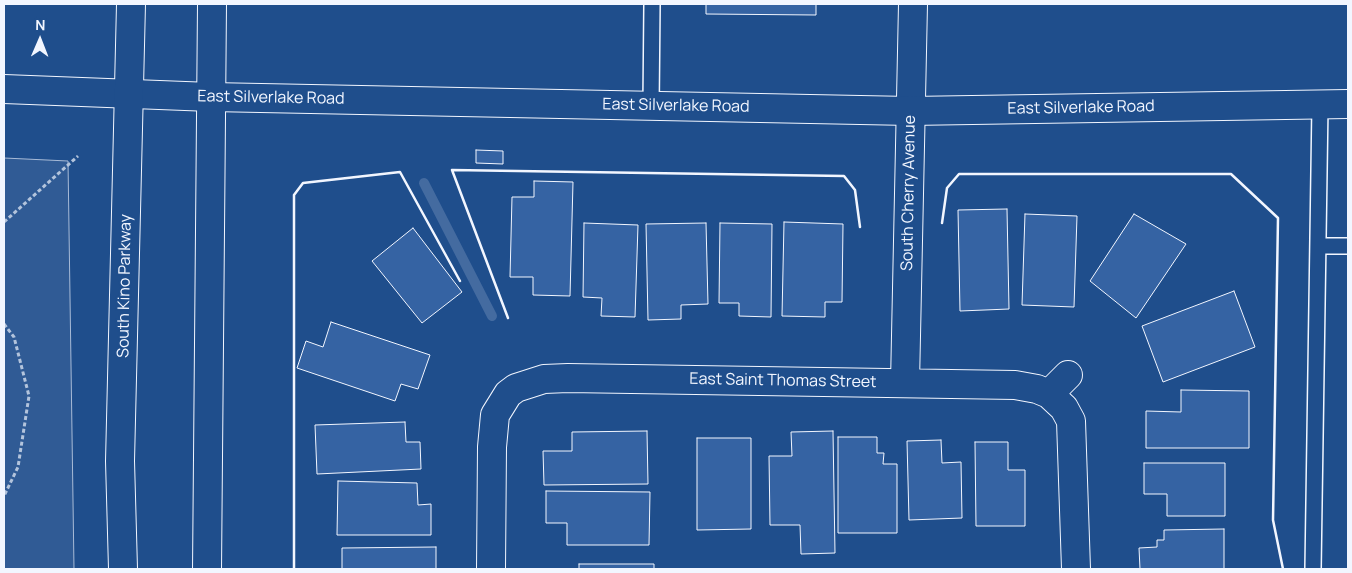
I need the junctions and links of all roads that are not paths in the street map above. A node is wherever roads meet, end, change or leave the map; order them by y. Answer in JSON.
{"nodes":[{"id":1,"x":131,"y":4,"type":"edge"},
{"id":2,"x":212,"y":4,"type":"edge"},
{"id":3,"x":652,"y":4,"type":"edge"},
{"id":4,"x":913,"y":4,"type":"edge"},
{"id":5,"x":4,"y":89,"type":"edge"},
{"id":6,"x":130,"y":95,"type":"junction"},
{"id":7,"x":211,"y":97,"type":"junction"},
{"id":8,"x":1348,"y":104,"type":"edge"},
{"id":9,"x":1320,"y":105,"type":"junction"},
{"id":10,"x":651,"y":106,"type":"junction"},
{"id":11,"x":910,"y":111,"type":"junction"},
{"id":12,"x":1318,"y":246,"type":"junction"},
{"id":13,"x":1348,"y":246,"type":"edge"},
{"id":14,"x":1068,"y":375,"type":"dead end"},
{"id":15,"x":905,"y":383,"type":"junction"},
{"id":16,"x":1049,"y":394,"type":"junction"},
{"id":17,"x":123,"y":569,"type":"edge"},
{"id":18,"x":207,"y":569,"type":"edge"},
{"id":19,"x":491,"y":569,"type":"edge"},
{"id":20,"x":1076,"y":569,"type":"edge"},
{"id":21,"x":1313,"y":569,"type":"edge"}],
"edges":[{"from":1,"to":6,"type":"street","name":"South Kino Parkway"},
{"from":2,"to":7,"type":"street"},
{"from":3,"to":10,"type":"lane"},
{"from":4,"to":11,"type":"street","name":"South Cherry Avenue"},
{"from":5,"to":6,"type":"street","name":"East Silverlake Road"},
{"from":6,"to":7,"type":"street","name":"East Silverlake Road"},
{"from":6,"to":17,"type":"street","name":"South Kino Parkway"},
{"from":7,"to":10,"type":"street","name":"East Silverlake Road"},
{"from":7,"to":18,"type":"street"},
{"from":8,"to":9,"type":"street","name":"East Silverlake Road"},
{"from":9,"to":11,"type":"street","name":"East Silverlake Road"},
{"from":9,"to":12,"type":"lane"},
{"from":10,"to":11,"type":"street","name":"East Silverlake Road"},
{"from":11,"to":15,"type":"street","name":"South Cherry Avenue"},
{"from":12,"to":13,"type":"lane"},
{"from":12,"to":21,"type":"lane"},
{"from":14,"to":16,"type":"street"},
{"from":15,"to":16,"type":"street","name":"East Saint Thomas Street"},
{"from":15,"to":19,"type":"street","name":"East Saint Thomas Street"},
{"from":16,"to":20,"type":"street"}]}
